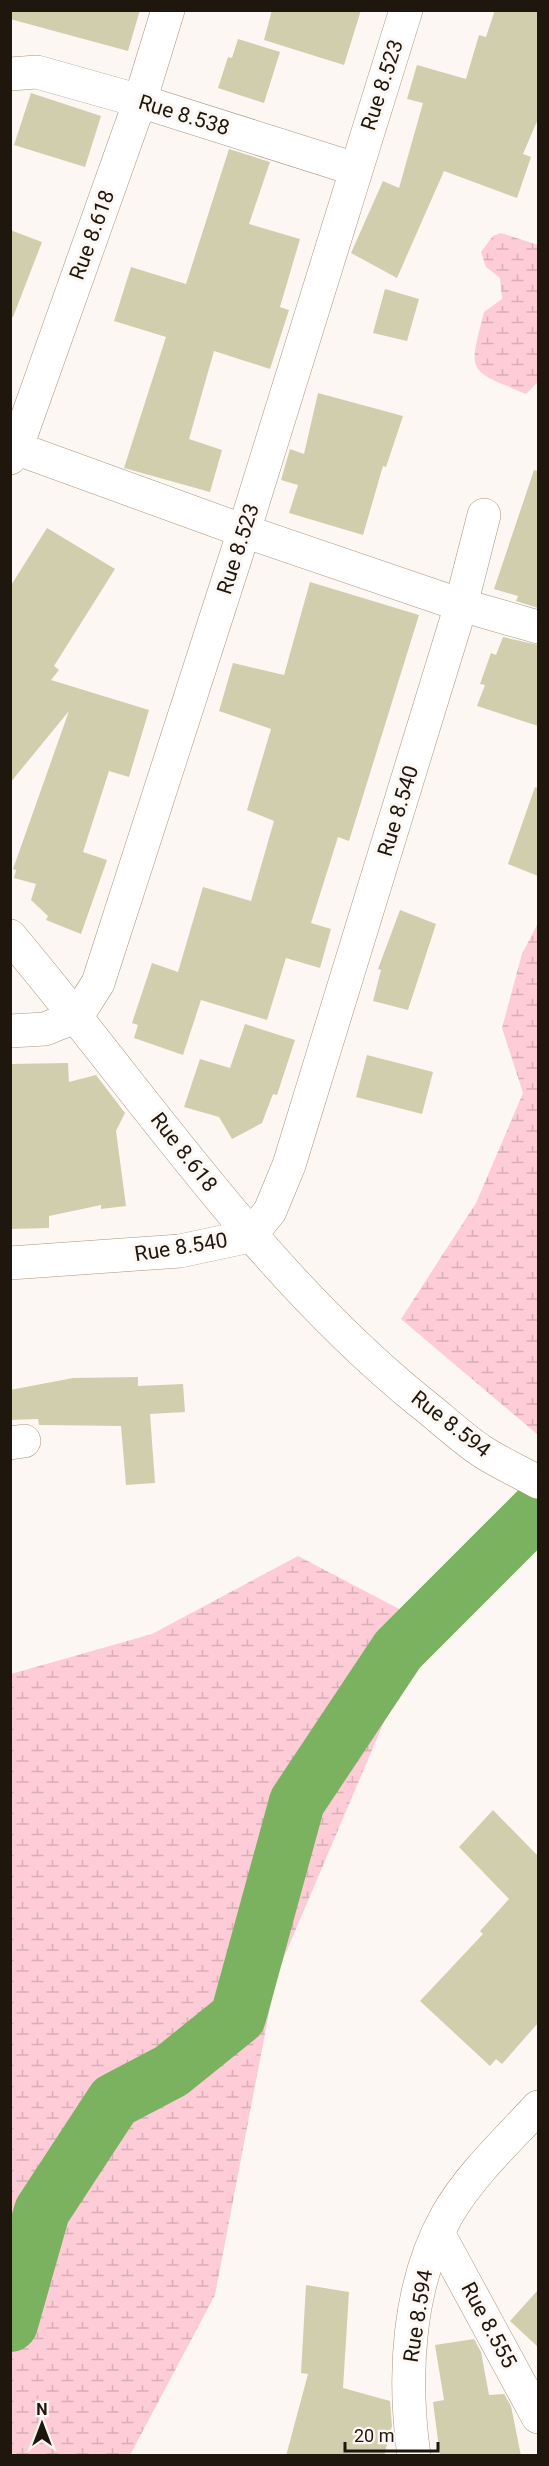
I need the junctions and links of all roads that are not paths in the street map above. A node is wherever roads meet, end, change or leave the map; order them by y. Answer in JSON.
{"nodes":[{"id":1,"x":168,"y":10,"type":"edge"},
{"id":2,"x":406,"y":10,"type":"edge"},
{"id":3,"x":10,"y":74,"type":"edge"},
{"id":4,"x":140,"y":101,"type":"junction"},
{"id":5,"x":355,"y":169,"type":"junction"},
{"id":6,"x":12,"y":451,"type":"edge"},
{"id":7,"x":484,"y":515,"type":"dead end"},
{"id":8,"x":244,"y":531,"type":"junction"},
{"id":9,"x":461,"y":605,"type":"junction"},
{"id":10,"x":538,"y":627,"type":"edge"},
{"id":11,"x":10,"y":936,"type":"edge"},
{"id":12,"x":77,"y":1016,"type":"junction"},
{"id":13,"x":10,"y":1031,"type":"edge"},
{"id":14,"x":250,"y":1236,"type":"junction"},
{"id":15,"x":10,"y":1263,"type":"edge"},
{"id":16,"x":368,"y":1359,"type":"joint"},
{"id":17,"x":538,"y":1482,"type":"edge"},
{"id":18,"x":538,"y":2107,"type":"edge"},
{"id":19,"x":438,"y":2233,"type":"junction"},
{"id":20,"x":538,"y":2417,"type":"edge"},
{"id":21,"x":414,"y":2456,"type":"edge"}],
"edges":[{"from":1,"to":4,"type":"street","name":"Rue 8.618"},
{"from":2,"to":5,"type":"street","name":"Rue 8.523"},
{"from":3,"to":4,"type":"street","name":"Rue 8.538"},
{"from":4,"to":5,"type":"street","name":"Rue 8.538"},
{"from":4,"to":6,"type":"street","name":"Rue 8.618"},
{"from":5,"to":8,"type":"street","name":"Rue 8.523"},
{"from":6,"to":8,"type":"street"},
{"from":7,"to":9,"type":"street","name":"Rue 8.540"},
{"from":8,"to":9,"type":"street"},
{"from":8,"to":12,"type":"street","name":"Rue 8.523"},
{"from":9,"to":10,"type":"street"},
{"from":9,"to":14,"type":"street","name":"Rue 8.540"},
{"from":11,"to":12,"type":"street","name":"Rue 8.618"},
{"from":12,"to":13,"type":"street"},
{"from":12,"to":14,"type":"street","name":"Rue 8.618"},
{"from":14,"to":15,"type":"street","name":"Rue 8.540"},
{"from":14,"to":16,"type":"street","name":"Rue 8.618"},
{"from":16,"to":17,"type":"street","name":"Rue 8.594"},
{"from":18,"to":19,"type":"street","name":"Rue 8.594"},
{"from":19,"to":20,"type":"street","name":"Rue 8.555"},
{"from":19,"to":21,"type":"street","name":"Rue 8.594"}]}
